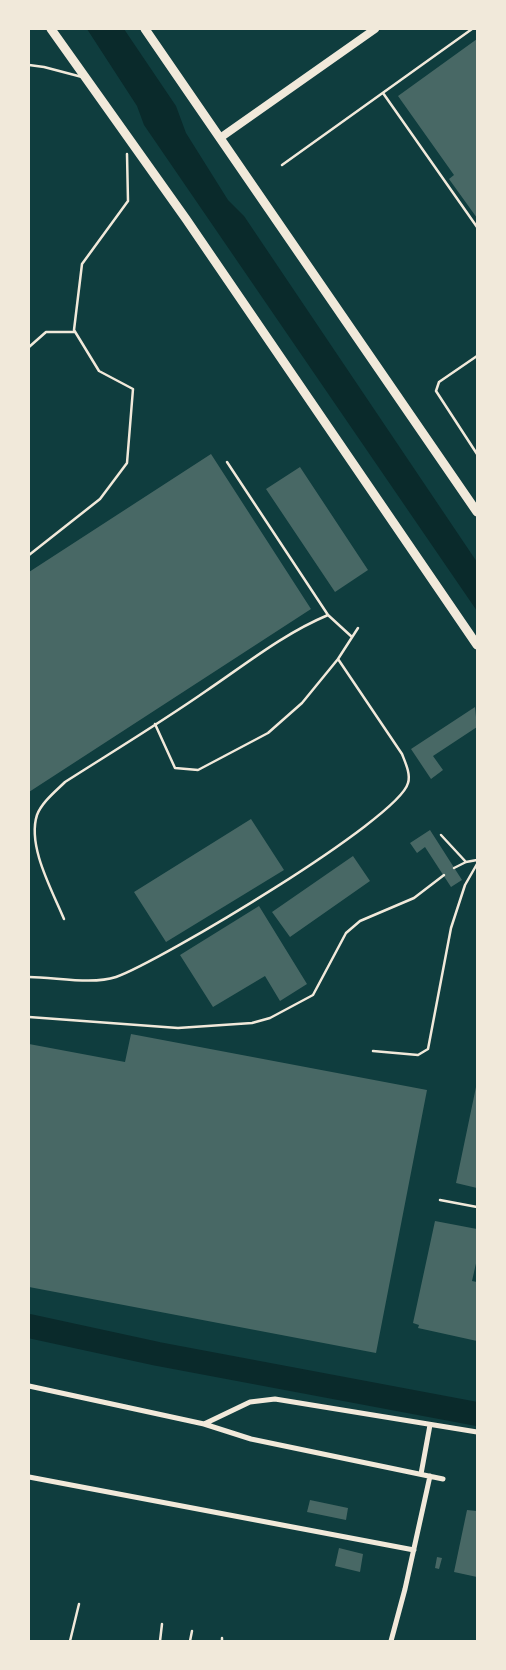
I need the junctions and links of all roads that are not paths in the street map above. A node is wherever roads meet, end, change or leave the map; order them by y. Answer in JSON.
{"nodes":[{"id":1,"x":51,"y":29,"type":"edge"},
{"id":2,"x":145,"y":29,"type":"edge"},
{"id":3,"x":376,"y":29,"type":"edge"},
{"id":4,"x":472,"y":29,"type":"edge"},
{"id":5,"x":29,"y":66,"type":"edge"},
{"id":6,"x":86,"y":78,"type":"junction"},
{"id":7,"x":383,"y":93,"type":"junction"},
{"id":8,"x":220,"y":138,"type":"junction"},
{"id":9,"x":282,"y":165,"type":"dead end"},
{"id":10,"x":477,"y":227,"type":"edge"},
{"id":11,"x":477,"y":356,"type":"edge"},
{"id":12,"x":477,"y":454,"type":"edge"},
{"id":13,"x":226,"y":462,"type":"dead end"},
{"id":14,"x":477,"y":512,"type":"edge"},
{"id":15,"x":328,"y":615,"type":"junction"},
{"id":16,"x":358,"y":628,"type":"dead end"},
{"id":17,"x":352,"y":637,"type":"junction"},
{"id":18,"x":477,"y":645,"type":"edge"},
{"id":19,"x":338,"y":659,"type":"junction"},
{"id":20,"x":155,"y":724,"type":"junction"},
{"id":21,"x":442,"y":835,"type":"dead end"},
{"id":22,"x":477,"y":860,"type":"edge"},
{"id":23,"x":466,"y":862,"type":"junction"},
{"id":24,"x":477,"y":864,"type":"edge"},
{"id":25,"x":454,"y":868,"type":"dead end"},
{"id":26,"x":444,"y":875,"type":"dead end"},
{"id":27,"x":64,"y":919,"type":"dead end"},
{"id":28,"x":29,"y":977,"type":"edge"},
{"id":29,"x":29,"y":1017,"type":"edge"},
{"id":30,"x":373,"y":1051,"type":"dead end"},
{"id":31,"x":440,"y":1200,"type":"dead end"},
{"id":32,"x":477,"y":1207,"type":"edge"},
{"id":33,"x":29,"y":1386,"type":"edge"},
{"id":34,"x":204,"y":1424,"type":"junction"},
{"id":35,"x":430,"y":1425,"type":"junction"},
{"id":36,"x":477,"y":1432,"type":"edge"},
{"id":37,"x":421,"y":1474,"type":"junction"},
{"id":38,"x":430,"y":1476,"type":"junction"},
{"id":39,"x":29,"y":1477,"type":"edge"},
{"id":40,"x":443,"y":1479,"type":"dead end"},
{"id":41,"x":414,"y":1550,"type":"junction"},
{"id":42,"x":79,"y":1604,"type":"dead end"},
{"id":43,"x":162,"y":1624,"type":"dead end"},
{"id":44,"x":192,"y":1631,"type":"dead end"},
{"id":45,"x":70,"y":1641,"type":"edge"},
{"id":46,"x":160,"y":1641,"type":"edge"},
{"id":47,"x":190,"y":1641,"type":"edge"},
{"id":48,"x":391,"y":1641,"type":"edge"}],
"edges":[{"from":1,"to":6,"type":"highway"},
{"from":2,"to":8,"type":"highway"},
{"from":3,"to":8,"type":"main road"},
{"from":4,"to":7,"type":"lane"},
{"from":5,"to":6,"type":"lane"},
{"from":6,"to":18,"type":"highway"},
{"from":7,"to":9,"type":"lane"},
{"from":7,"to":10,"type":"lane"},
{"from":8,"to":14,"type":"highway"},
{"from":11,"to":12,"type":"lane"},
{"from":13,"to":15,"type":"lane"},
{"from":15,"to":17,"type":"lane"},
{"from":15,"to":20,"type":"lane"},
{"from":16,"to":17,"type":"lane"},
{"from":17,"to":19,"type":"lane"},
{"from":19,"to":20,"type":"lane"},
{"from":19,"to":28,"type":"lane"},
{"from":20,"to":27,"type":"lane"},
{"from":21,"to":23,"type":"lane"},
{"from":22,"to":23,"type":"lane"},
{"from":23,"to":25,"type":"lane"},
{"from":24,"to":30,"type":"lane"},
{"from":26,"to":29,"type":"lane"},
{"from":31,"to":32,"type":"lane"},
{"from":33,"to":34,"type":"street"},
{"from":34,"to":35,"type":"street"},
{"from":34,"to":37,"type":"street"},
{"from":35,"to":36,"type":"street"},
{"from":35,"to":37,"type":"street"},
{"from":37,"to":38,"type":"street"},
{"from":38,"to":40,"type":"street"},
{"from":38,"to":41,"type":"street"},
{"from":39,"to":41,"type":"street"},
{"from":41,"to":48,"type":"street"},
{"from":42,"to":45,"type":"lane"},
{"from":43,"to":46,"type":"lane"},
{"from":44,"to":47,"type":"lane"}]}
